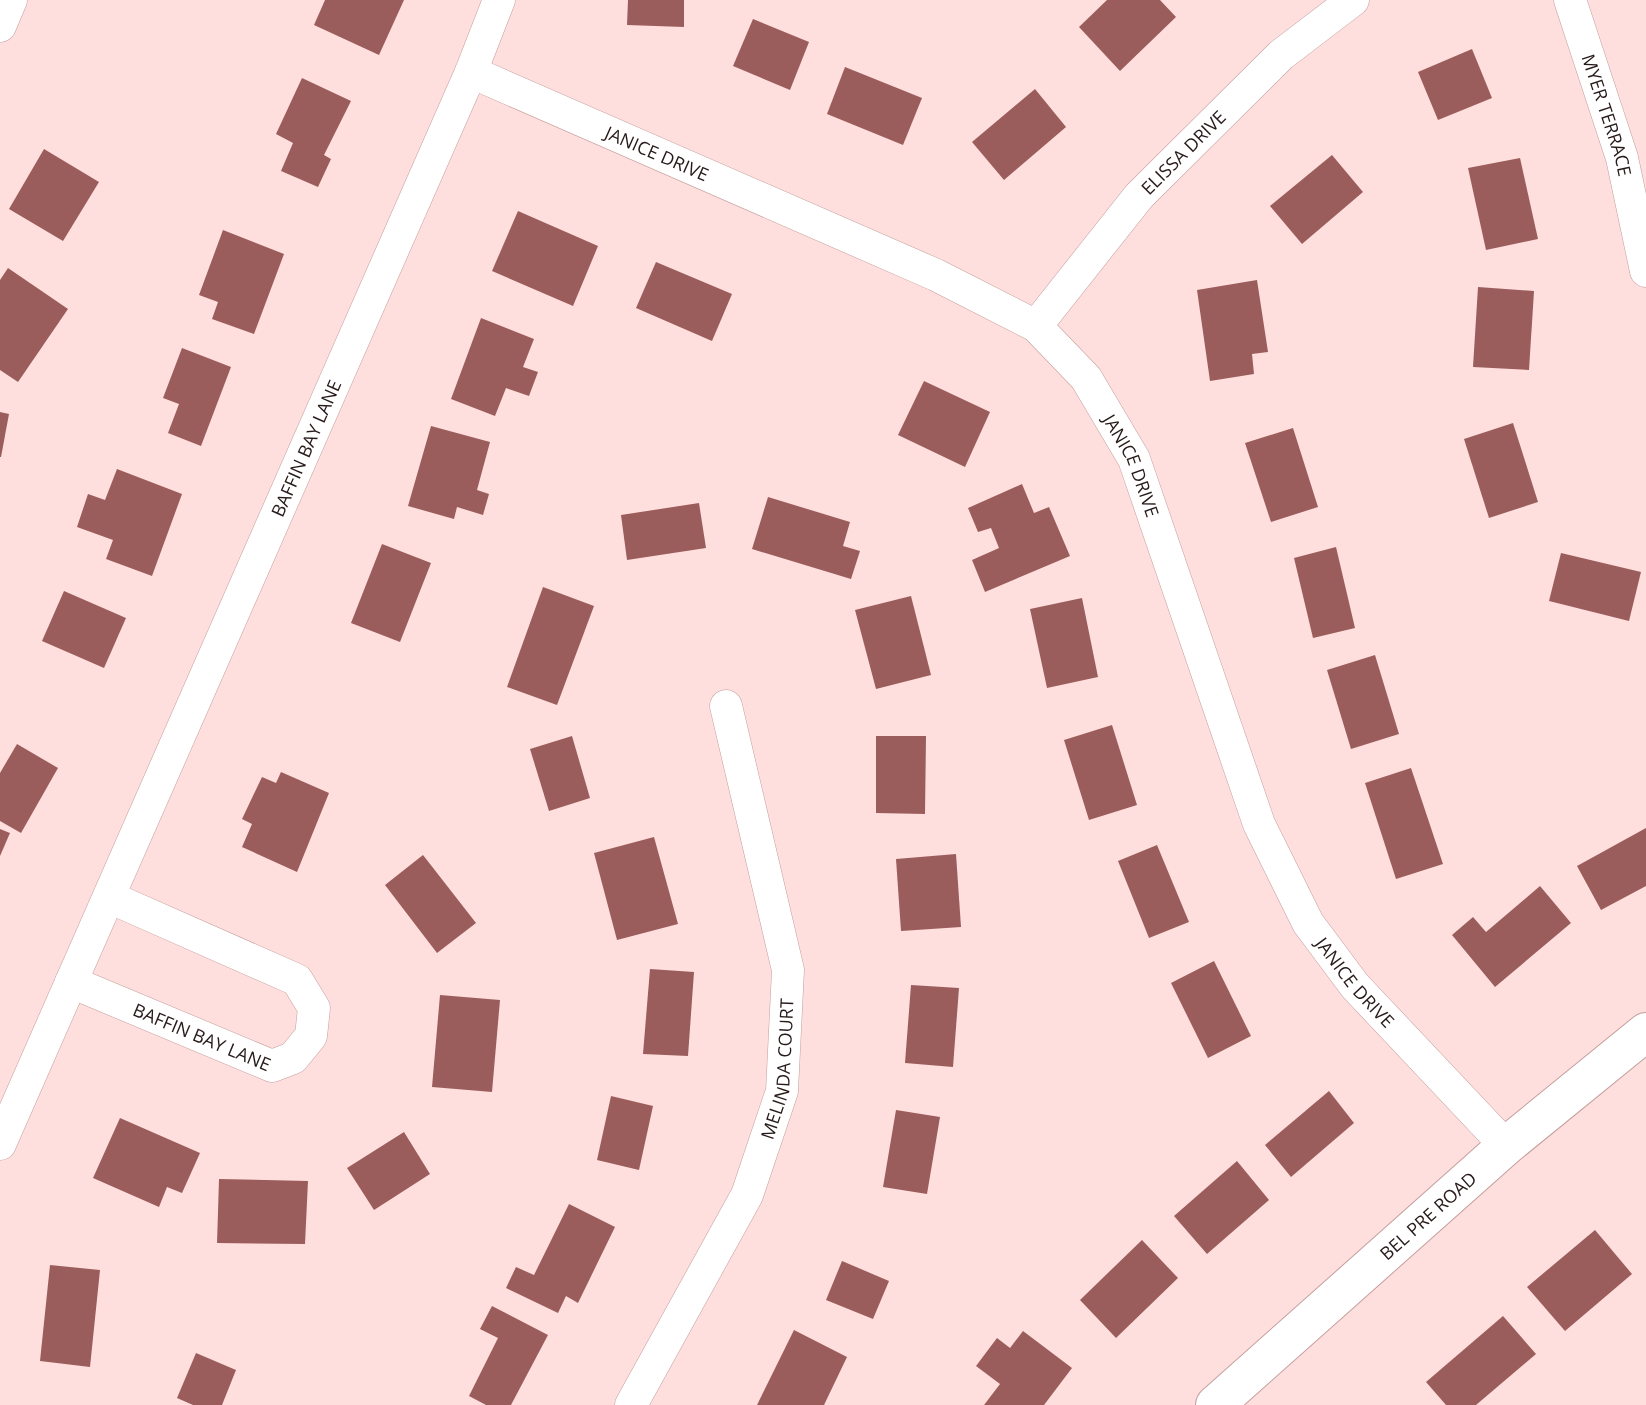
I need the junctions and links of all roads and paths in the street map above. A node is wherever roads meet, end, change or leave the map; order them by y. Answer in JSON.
{"nodes":[{"id":1,"x":12,"y":0,"type":"edge"},
{"id":2,"x":499,"y":0,"type":"edge"},
{"id":3,"x":1353,"y":0,"type":"edge"},
{"id":4,"x":1570,"y":0,"type":"edge"},
{"id":5,"x":0,"y":26,"type":"edge"},
{"id":6,"x":471,"y":72,"type":"junction"},
{"id":7,"x":1646,"y":271,"type":"edge"},
{"id":8,"x":1037,"y":326,"type":"junction"},
{"id":9,"x":726,"y":706,"type":"dead end"},
{"id":10,"x":109,"y":897,"type":"junction"},
{"id":11,"x":71,"y":982,"type":"junction"},
{"id":12,"x":1646,"y":1032,"type":"edge"},
{"id":13,"x":0,"y":1144,"type":"edge"},
{"id":14,"x":1506,"y":1146,"type":"junction"},
{"id":15,"x":631,"y":1405,"type":"edge"},
{"id":16,"x":1215,"y":1405,"type":"edge"}],
"edges":[{"from":1,"to":5,"type":"street"},
{"from":2,"to":6,"type":"street","name":"BAFFIN BAY LANE"},
{"from":3,"to":8,"type":"street","name":"ELISSA DRIVE"},
{"from":4,"to":7,"type":"street","name":"MYER TERRACE"},
{"from":6,"to":8,"type":"street","name":"JANICE DRIVE"},
{"from":6,"to":10,"type":"street","name":"BAFFIN BAY LANE"},
{"from":8,"to":14,"type":"street","name":"JANICE DRIVE"},
{"from":9,"to":15,"type":"street","name":"MELINDA COURT"},
{"from":10,"to":11,"type":"street","name":"BAFFIN BAY LANE"},
{"from":10,"to":11,"type":"street","name":"BAFFIN BAY LANE"},
{"from":11,"to":13,"type":"street","name":"BAFFIN BAY LANE"},
{"from":12,"to":14,"type":"main road","name":"BEL PRE ROAD"},
{"from":14,"to":16,"type":"main road","name":"BEL PRE ROAD"}]}
